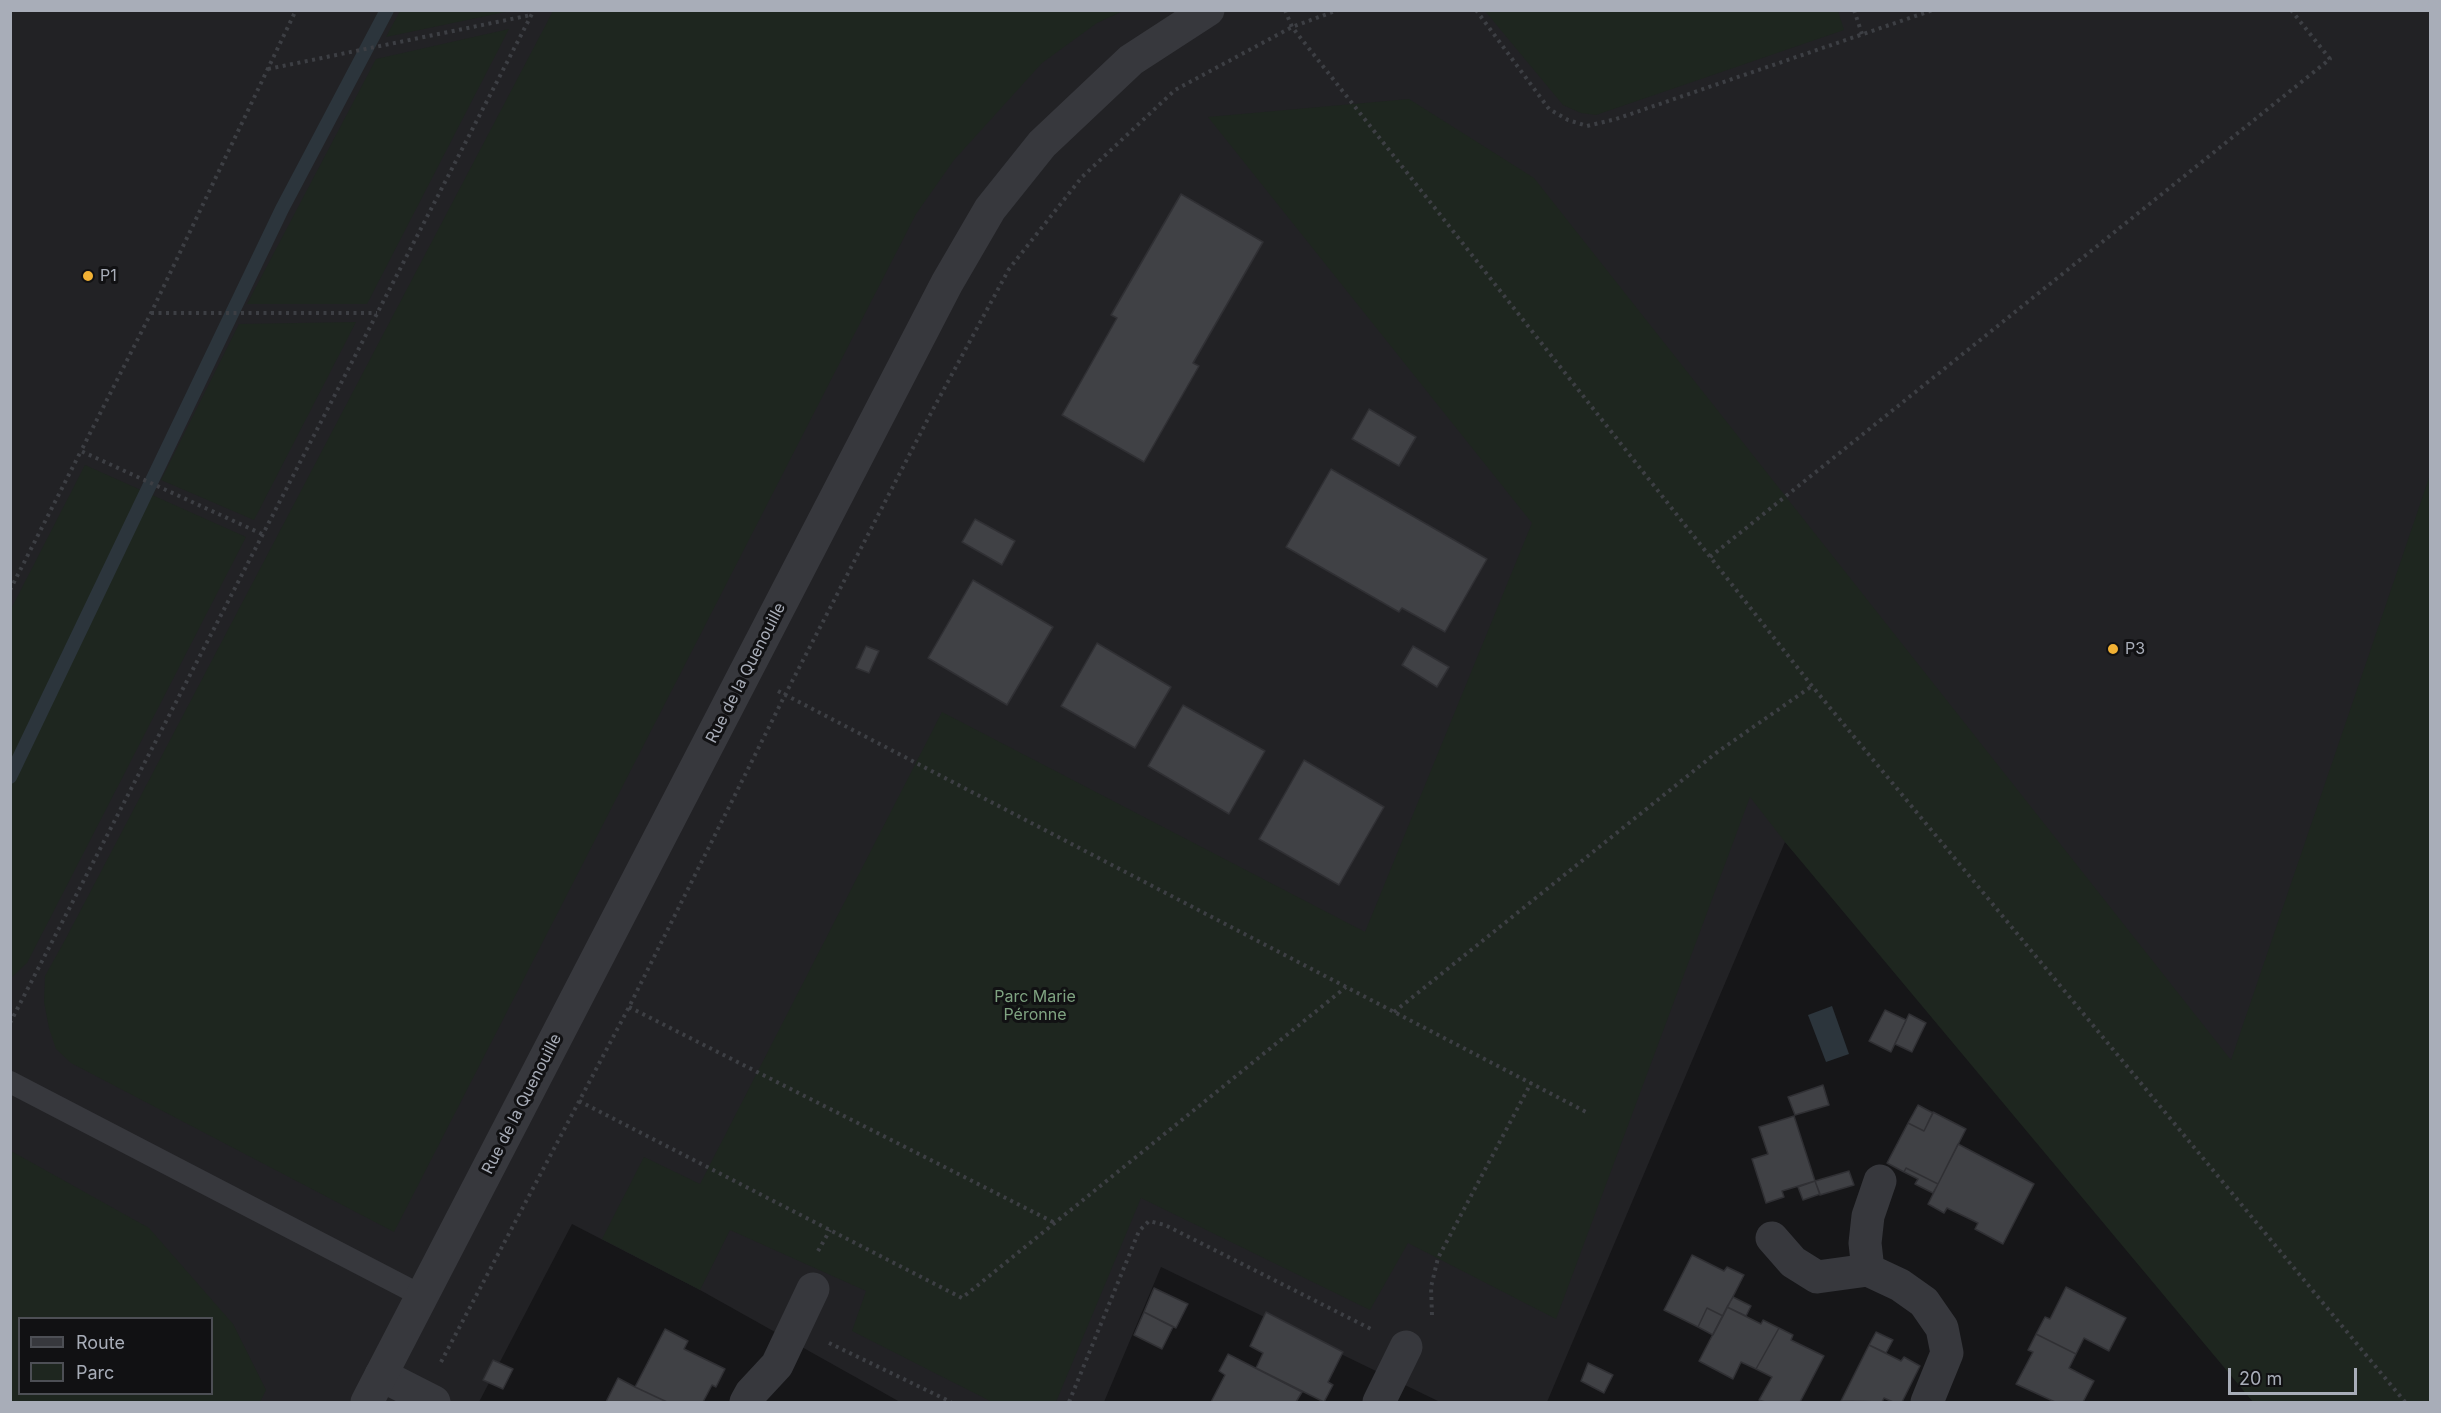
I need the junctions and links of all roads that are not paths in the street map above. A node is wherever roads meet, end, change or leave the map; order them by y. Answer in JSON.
{"nodes":[{"id":1,"x":1208,"y":10,"type":"edge"},
{"id":2,"x":10,"y":1082,"type":"edge"},
{"id":3,"x":1880,"y":1181,"type":"dead end"},
{"id":4,"x":1772,"y":1238,"type":"dead end"},
{"id":5,"x":1868,"y":1270,"type":"junction"},
{"id":6,"x":813,"y":1289,"type":"dead end"},
{"id":7,"x":422,"y":1296,"type":"junction"},
{"id":8,"x":1406,"y":1347,"type":"road end"},
{"id":9,"x":374,"y":1389,"type":"edge"},
{"id":10,"x":434,"y":1402,"type":"edge"},
{"id":11,"x":746,"y":1402,"type":"edge"},
{"id":12,"x":1379,"y":1402,"type":"edge"},
{"id":13,"x":1927,"y":1402,"type":"edge"}],
"edges":[{"from":1,"to":7,"type":"street","name":"Rue de la Quenouille"},
{"from":2,"to":7,"type":"lane"},
{"from":3,"to":5,"type":"street"},
{"from":4,"to":5,"type":"street"},
{"from":5,"to":13,"type":"street"},
{"from":6,"to":11,"type":"street"},
{"from":7,"to":9,"type":"street","name":"Rue de la Quenouille"},
{"from":8,"to":12,"type":"street"},
{"from":9,"to":10,"type":"street"}]}
